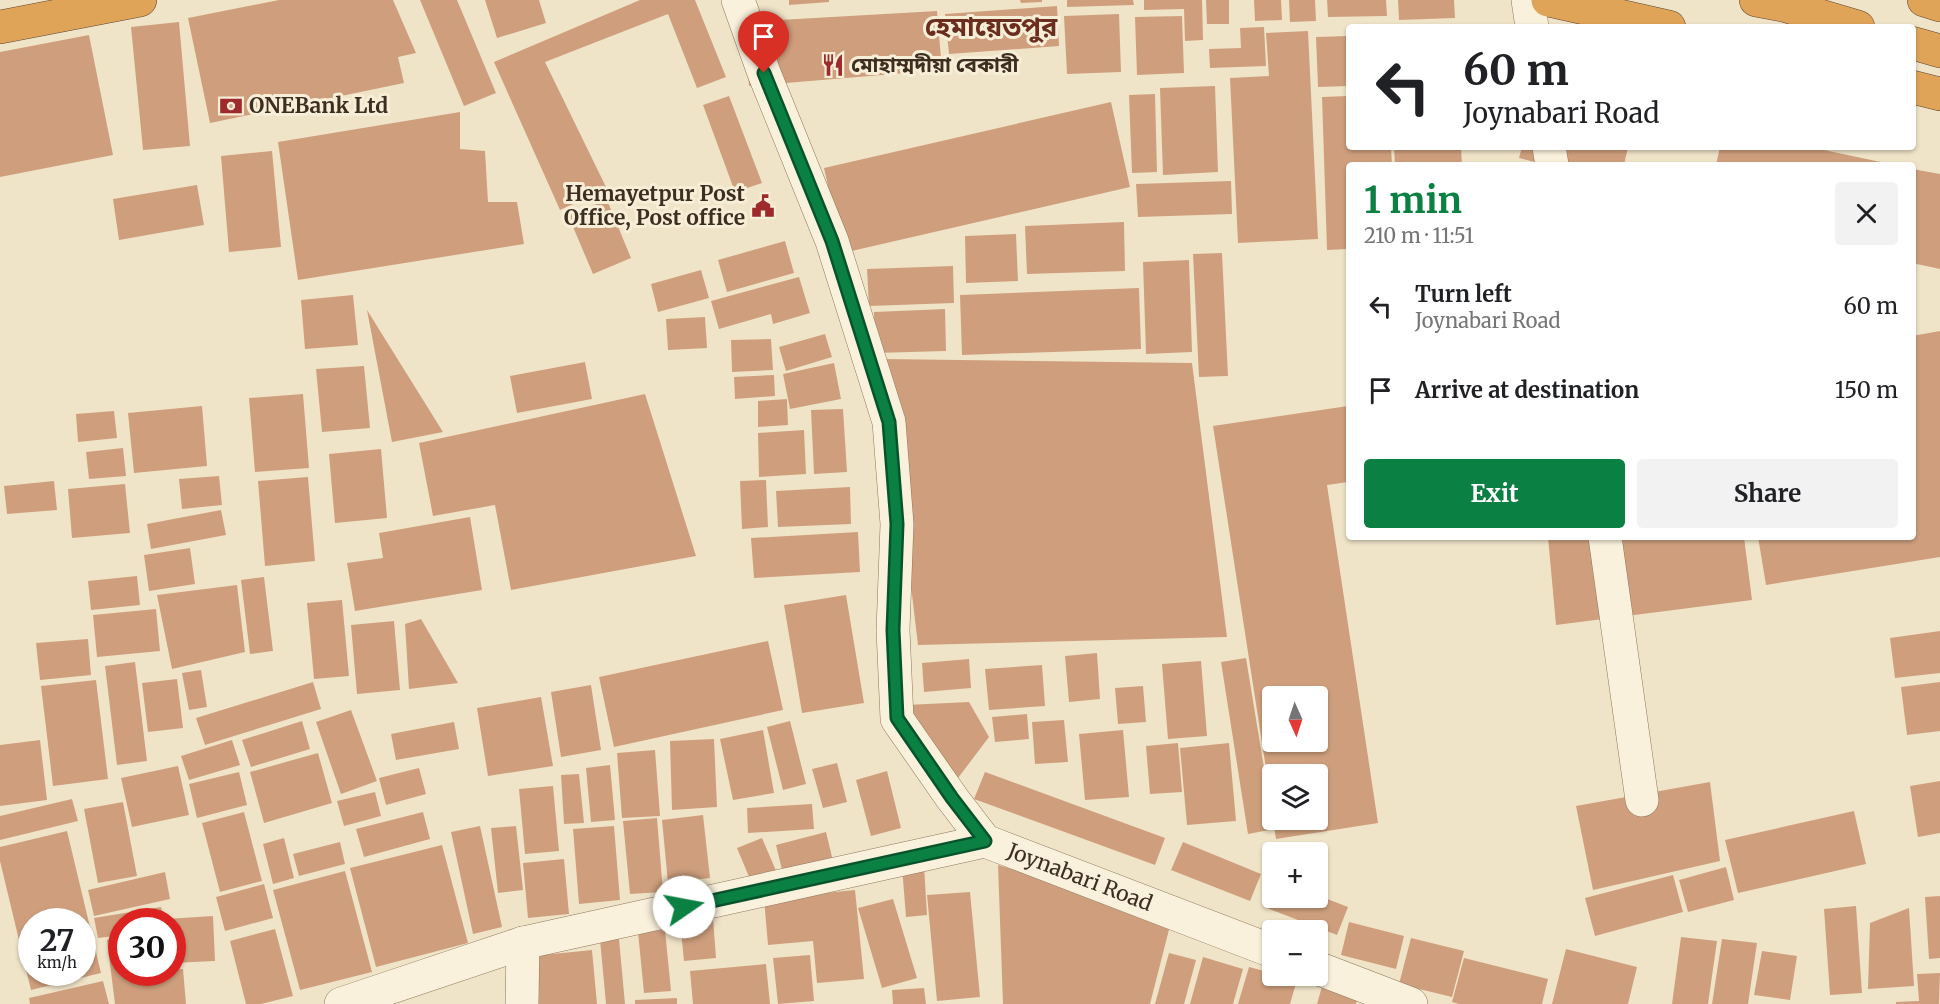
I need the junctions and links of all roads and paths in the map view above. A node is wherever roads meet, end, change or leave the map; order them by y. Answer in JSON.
{"nodes":[{"id":1,"x":140,"y":0,"type":"edge"},
{"id":2,"x":738,"y":0,"type":"edge"},
{"id":3,"x":1528,"y":0,"type":"edge"},
{"id":4,"x":1548,"y":0,"type":"edge"},
{"id":5,"x":1756,"y":0,"type":"edge"},
{"id":6,"x":1924,"y":0,"type":"edge"},
{"id":7,"x":1940,"y":5,"type":"edge"},
{"id":8,"x":1532,"y":24,"type":"edge"},
{"id":9,"x":1656,"y":24,"type":"edge"},
{"id":10,"x":1848,"y":24,"type":"edge"},
{"id":11,"x":0,"y":27,"type":"edge"},
{"id":12,"x":1916,"y":44,"type":"edge"},
{"id":13,"x":1940,"y":51,"type":"edge"},
{"id":14,"x":1916,"y":88,"type":"edge"},
{"id":15,"x":1940,"y":94,"type":"edge"},
{"id":16,"x":1605,"y":540,"type":"edge"},
{"id":17,"x":1642,"y":800,"type":"dead end"},
{"id":18,"x":985,"y":841,"type":"junction"},
{"id":19,"x":522,"y":943,"type":"junction"},
{"id":20,"x":1262,"y":947,"type":"edge"},
{"id":21,"x":1328,"y":972,"type":"edge"},
{"id":22,"x":341,"y":1004,"type":"edge"},
{"id":23,"x":522,"y":1004,"type":"edge"},
{"id":24,"x":1411,"y":1004,"type":"edge"}],
"edges":[{"from":1,"to":11,"type":"highway"},
{"from":2,"to":18,"type":"street","name":"Joynabari Road"},
{"from":3,"to":8,"type":"street"},
{"from":4,"to":9,"type":"highway"},
{"from":5,"to":10,"type":"highway"},
{"from":6,"to":7,"type":"highway"},
{"from":12,"to":13,"type":"highway"},
{"from":14,"to":15,"type":"highway"},
{"from":16,"to":17,"type":"street"},
{"from":18,"to":19,"type":"street"},
{"from":18,"to":20,"type":"street","name":"Joynabari Road"},
{"from":19,"to":22,"type":"street"},
{"from":19,"to":23,"type":"street"},
{"from":21,"to":24,"type":"street"}]}
